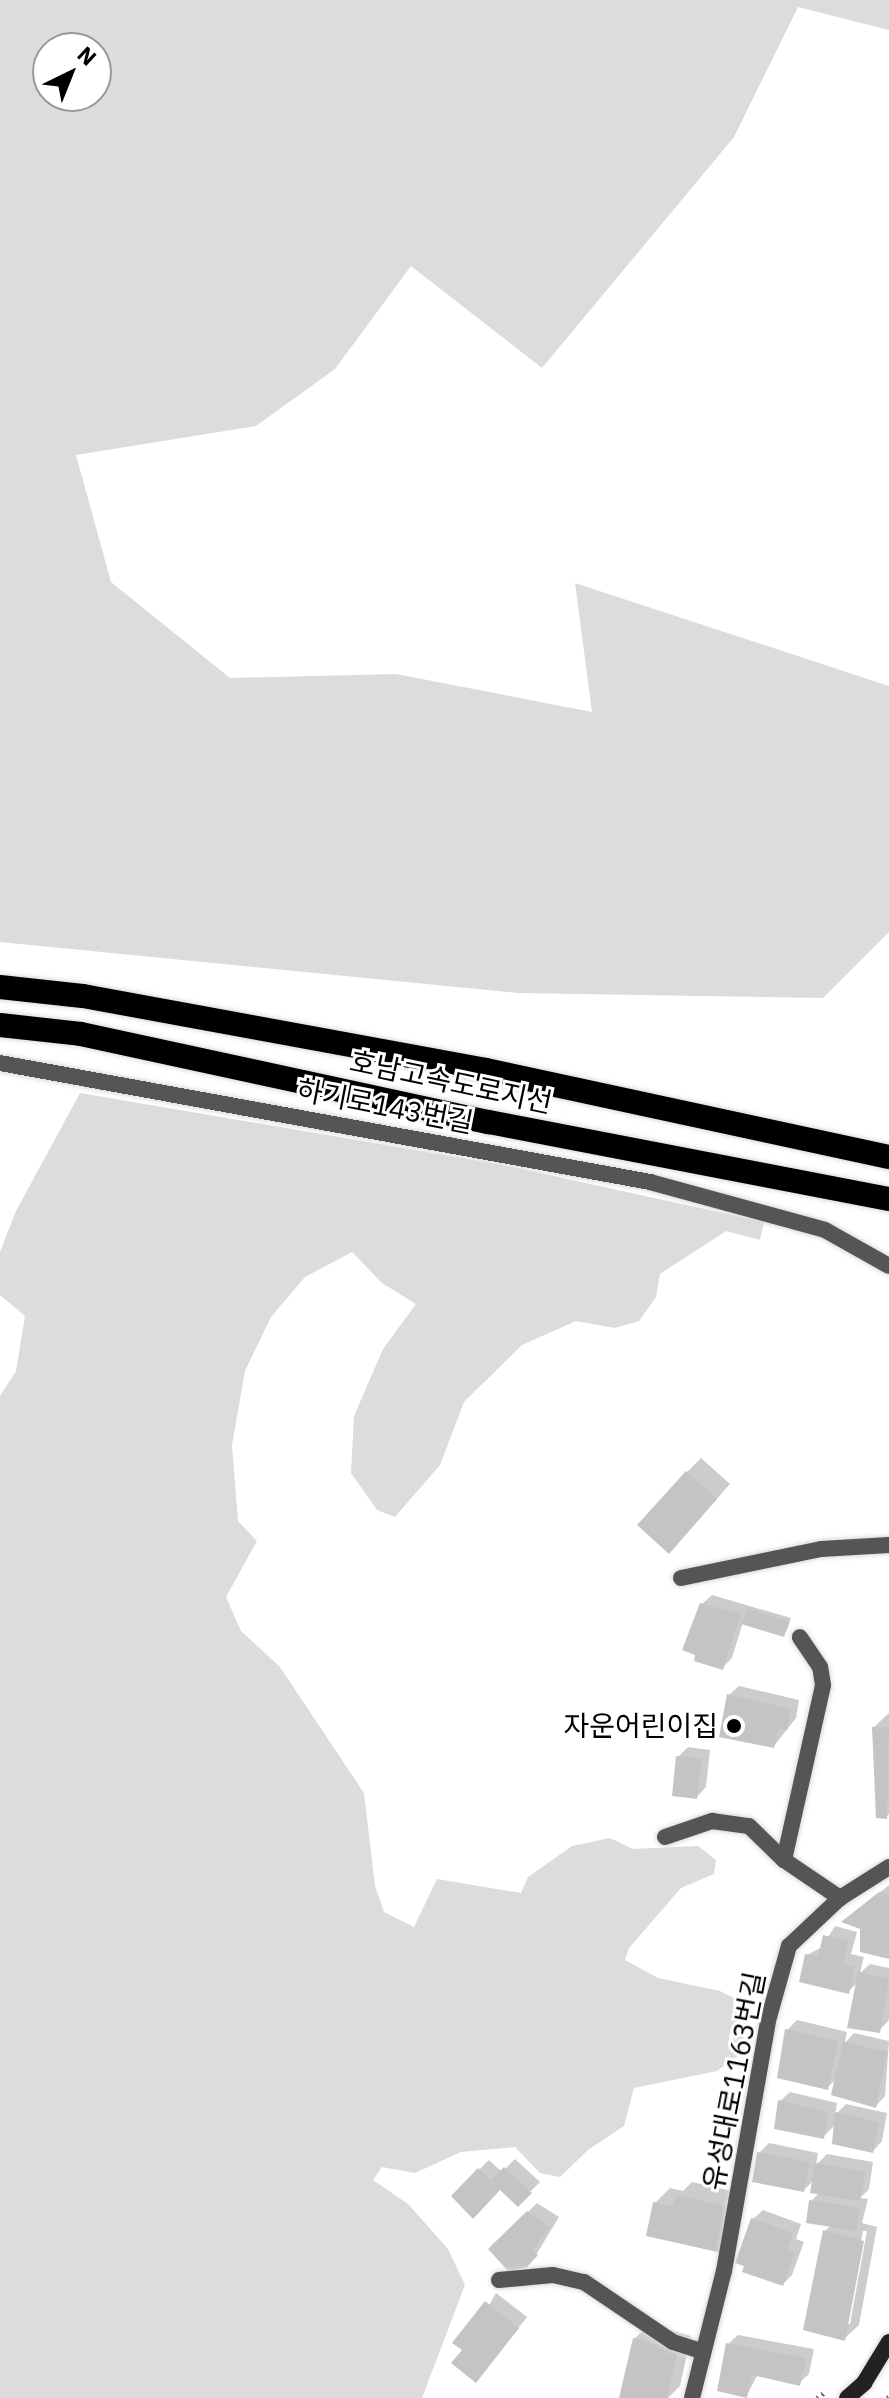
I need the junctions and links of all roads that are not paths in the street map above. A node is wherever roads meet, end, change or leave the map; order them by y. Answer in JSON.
{"nodes":[{"id":1,"x":0,"y":987,"type":"edge"},
{"id":2,"x":0,"y":1025,"type":"edge"},
{"id":3,"x":0,"y":1063,"type":"edge"},
{"id":4,"x":889,"y":1157,"type":"edge"},
{"id":5,"x":889,"y":1199,"type":"edge"},
{"id":6,"x":889,"y":1266,"type":"edge"},
{"id":7,"x":889,"y":1545,"type":"edge"},
{"id":8,"x":681,"y":1578,"type":"dead end"},
{"id":9,"x":800,"y":1637,"type":"dead end"},
{"id":10,"x":665,"y":1837,"type":"dead end"},
{"id":11,"x":784,"y":1860,"type":"junction"},
{"id":12,"x":889,"y":1867,"type":"edge"},
{"id":13,"x":840,"y":1898,"type":"junction"},
{"id":14,"x":499,"y":2280,"type":"dead end"},
{"id":15,"x":889,"y":2342,"type":"edge"},
{"id":16,"x":701,"y":2351,"type":"junction"},
{"id":17,"x":692,"y":2398,"type":"edge"},
{"id":18,"x":847,"y":2398,"type":"edge"}],
"edges":[{"from":1,"to":4,"type":"highway","name":"호남고속도로지선"},
{"from":2,"to":5,"type":"highway","name":"호남고속도로지선"},
{"from":3,"to":6,"type":"lane","name":"하기로143번길"},
{"from":7,"to":8,"type":"lane"},
{"from":9,"to":11,"type":"lane"},
{"from":10,"to":11,"type":"lane"},
{"from":11,"to":13,"type":"lane"},
{"from":12,"to":13,"type":"lane","name":"유성대로1163번길"},
{"from":13,"to":16,"type":"lane","name":"유성대로1163번길"},
{"from":14,"to":16,"type":"lane"},
{"from":15,"to":18,"type":"main road"},
{"from":16,"to":17,"type":"lane","name":"유성대로1163번길"}]}
